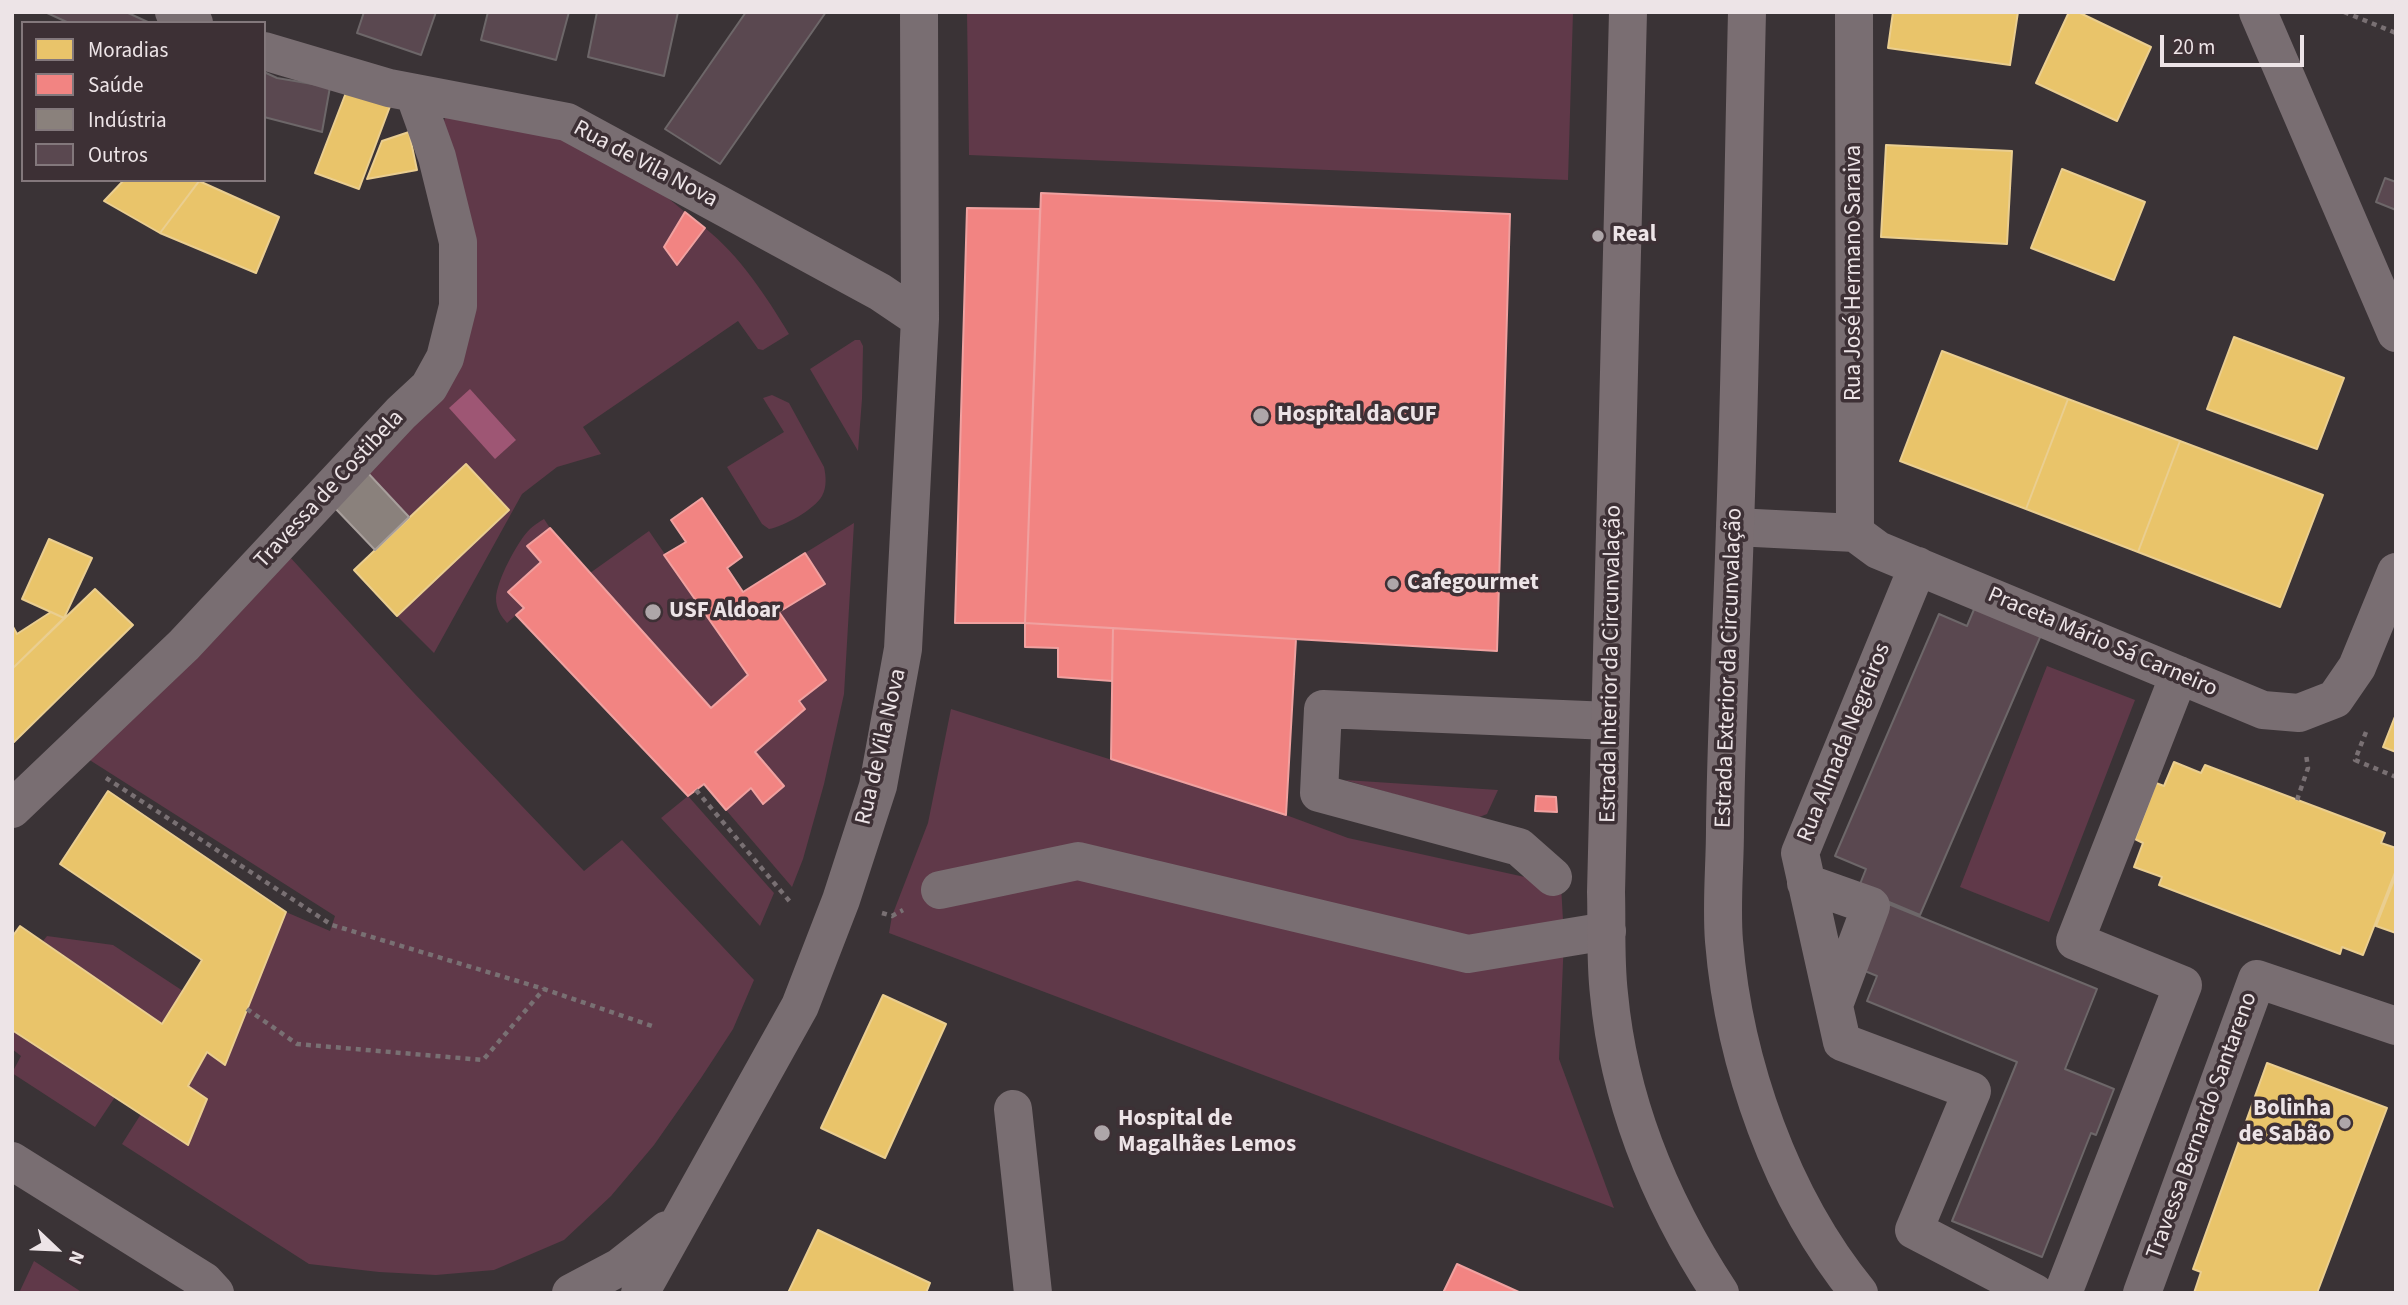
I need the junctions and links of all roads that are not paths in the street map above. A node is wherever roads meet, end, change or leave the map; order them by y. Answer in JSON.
{"nodes":[{"id":1,"x":174,"y":12,"type":"edge"},
{"id":2,"x":919,"y":12,"type":"edge"},
{"id":3,"x":1628,"y":12,"type":"edge"},
{"id":4,"x":1747,"y":12,"type":"edge"},
{"id":5,"x":1854,"y":12,"type":"edge"},
{"id":6,"x":2258,"y":12,"type":"edge"},
{"id":7,"x":190,"y":21,"type":"edge"},
{"id":8,"x":266,"y":52,"type":"edge"},
{"id":9,"x":414,"y":93,"type":"junction"},
{"id":10,"x":920,"y":319,"type":"junction"},
{"id":11,"x":2396,"y":334,"type":"edge"},
{"id":12,"x":1735,"y":527,"type":"junction"},
{"id":13,"x":1856,"y":533,"type":"junction"},
{"id":14,"x":1918,"y":566,"type":"junction"},
{"id":15,"x":2396,"y":572,"type":"edge"},
{"id":16,"x":2179,"y":675,"type":"junction"},
{"id":17,"x":1610,"y":721,"type":"junction"},
{"id":18,"x":12,"y":809,"type":"edge"},
{"id":19,"x":1553,"y":877,"type":"dead end"},
{"id":20,"x":1806,"y":883,"type":"junction"},
{"id":21,"x":940,"y":890,"type":"road end"},
{"id":22,"x":1607,"y":931,"type":"junction"},
{"id":23,"x":1834,"y":1005,"type":"junction"},
{"id":24,"x":2396,"y":1026,"type":"edge"},
{"id":25,"x":1013,"y":1110,"type":"dead end"},
{"id":26,"x":12,"y":1161,"type":"edge"},
{"id":27,"x":682,"y":1217,"type":"junction"},
{"id":28,"x":210,"y":1287,"type":"edge"},
{"id":29,"x":247,"y":1293,"type":"edge"},
{"id":30,"x":571,"y":1293,"type":"edge"},
{"id":31,"x":639,"y":1293,"type":"edge"},
{"id":32,"x":1032,"y":1293,"type":"edge"},
{"id":33,"x":1720,"y":1293,"type":"edge"},
{"id":34,"x":1859,"y":1293,"type":"edge"},
{"id":35,"x":2035,"y":1293,"type":"edge"},
{"id":36,"x":2063,"y":1293,"type":"edge"},
{"id":37,"x":2142,"y":1293,"type":"edge"}],
"edges":[{"from":1,"to":7,"type":"street"},
{"from":2,"to":10,"type":"street","name":"Rua de Vila Nova"},
{"from":3,"to":17,"type":"main road","name":"Estrada Interior da Circunvalação"},
{"from":4,"to":12,"type":"main road","name":"Estrada Exterior da Circunvalação"},
{"from":5,"to":13,"type":"street","name":"Rua José Hermano Saraiva"},
{"from":6,"to":11,"type":"street"},
{"from":8,"to":9,"type":"street","name":"Rua de Vila Nova"},
{"from":9,"to":10,"type":"street","name":"Rua de Vila Nova"},
{"from":9,"to":18,"type":"street","name":"Travessa de Costibela"},
{"from":10,"to":27,"type":"street","name":"Rua de Vila Nova"},
{"from":12,"to":13,"type":"street"},
{"from":12,"to":34,"type":"main road","name":"Estrada Exterior da Circunvalação"},
{"from":13,"to":14,"type":"street","name":"Praceta Mário Sá Carneiro"},
{"from":14,"to":16,"type":"street","name":"Praceta Mário Sá Carneiro"},
{"from":14,"to":20,"type":"street","name":"Rua Almada Negreiros"},
{"from":15,"to":16,"type":"street","name":"Praceta Mário Sá Carneiro"},
{"from":16,"to":36,"type":"street"},
{"from":17,"to":19,"type":"street"},
{"from":17,"to":22,"type":"main road","name":"Estrada Interior da Circunvalação"},
{"from":20,"to":23,"type":"street","name":"Rua Almada Negreiros"},
{"from":20,"to":23,"type":"street"},
{"from":21,"to":22,"type":"street"},
{"from":22,"to":33,"type":"main road","name":"Estrada Interior da Circunvalação"},
{"from":23,"to":35,"type":"street","name":"Rua Almada Negreiros"},
{"from":24,"to":37,"type":"street","name":"Travessa Bernardo Santareno"},
{"from":25,"to":32,"type":"street"},
{"from":26,"to":28,"type":"street"},
{"from":27,"to":30,"type":"street","name":"Rua de Vila Nova"},
{"from":27,"to":31,"type":"street","name":"Rua de Vila Nova"},
{"from":28,"to":29,"type":"street"}]}
